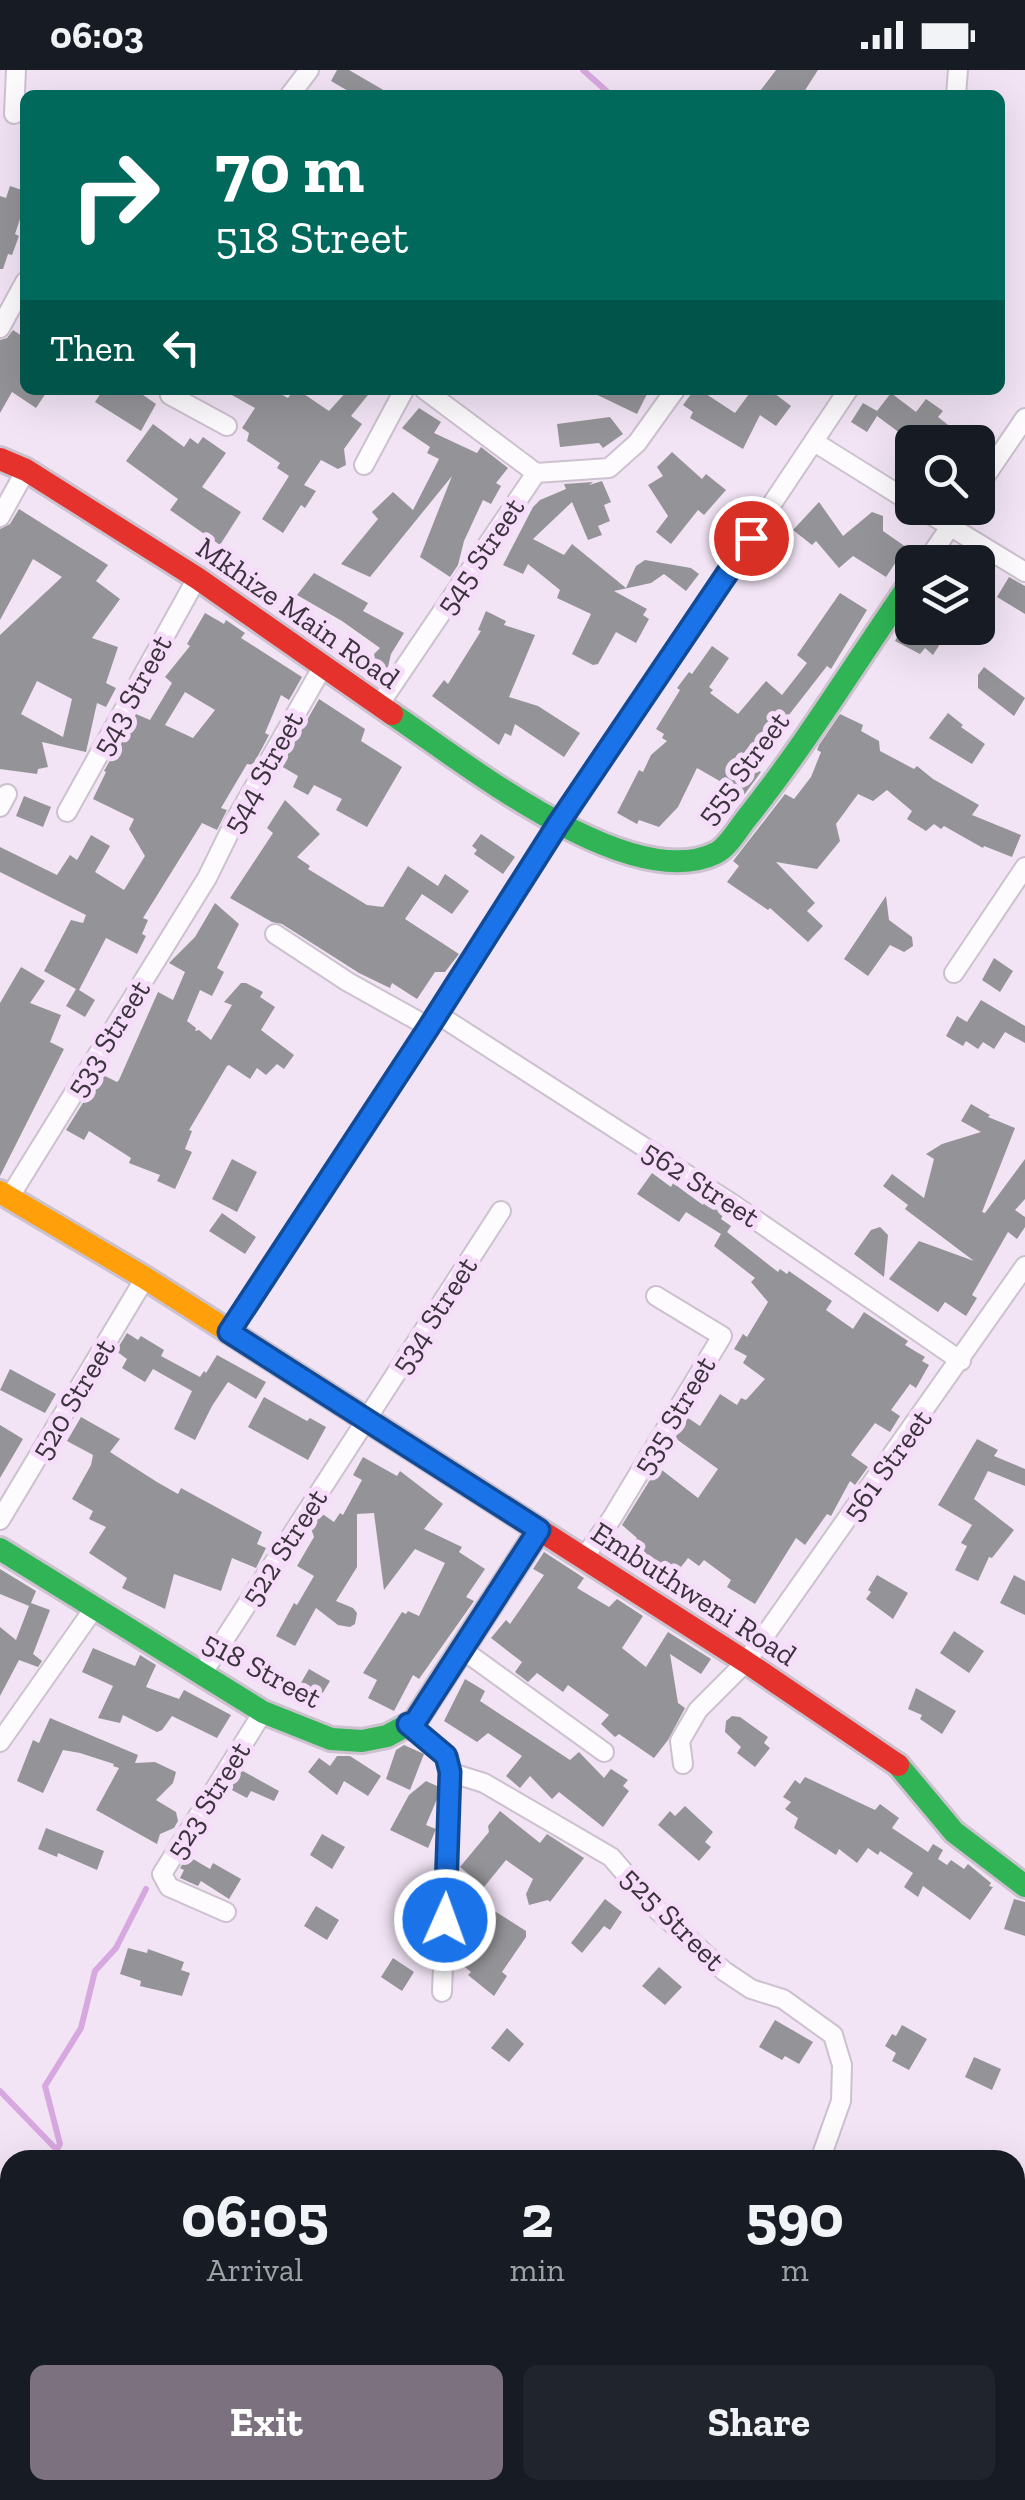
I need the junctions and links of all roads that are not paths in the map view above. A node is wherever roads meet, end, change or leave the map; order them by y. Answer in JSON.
{"nodes":[{"id":1,"x":16,"y":70,"type":"edge"},
{"id":2,"x":310,"y":70,"type":"edge"},
{"id":3,"x":294,"y":90,"type":"edge"},
{"id":4,"x":13,"y":115,"type":"edge"},
{"id":5,"x":20,"y":291,"type":"edge"},
{"id":6,"x":0,"y":328,"type":"edge"},
{"id":7,"x":170,"y":395,"type":"edge"},
{"id":8,"x":401,"y":395,"type":"edge"},
{"id":9,"x":432,"y":395,"type":"edge"},
{"id":10,"x":671,"y":395,"type":"edge"},
{"id":11,"x":845,"y":395,"type":"edge"},
{"id":12,"x":1025,"y":418,"type":"edge"},
{"id":13,"x":228,"y":426,"type":"dead end"},
{"id":14,"x":816,"y":443,"type":"junction"},
{"id":15,"x":0,"y":459,"type":"edge"},
{"id":16,"x":995,"y":462,"type":"edge"},
{"id":17,"x":364,"y":465,"type":"dead end"},
{"id":18,"x":26,"y":470,"type":"junction"},
{"id":19,"x":536,"y":473,"type":"junction"},
{"id":20,"x":895,"y":492,"type":"edge"},
{"id":21,"x":0,"y":517,"type":"edge"},
{"id":22,"x":950,"y":526,"type":"joint"},
{"id":23,"x":937,"y":545,"type":"edge"},
{"id":24,"x":1025,"y":572,"type":"edge"},
{"id":25,"x":196,"y":578,"type":"junction"},
{"id":26,"x":895,"y":606,"type":"edge"},
{"id":27,"x":322,"y":668,"type":"junction"},
{"id":28,"x":379,"y":705,"type":"junction"},
{"id":29,"x":67,"y":812,"type":"dead end"},
{"id":30,"x":558,"y":824,"type":"junction"},
{"id":31,"x":1025,"y":867,"type":"edge"},
{"id":32,"x":207,"y":878,"type":"joint"},
{"id":33,"x":274,"y":934,"type":"dead end"},
{"id":34,"x":954,"y":973,"type":"dead end"},
{"id":35,"x":433,"y":1020,"type":"junction"},
{"id":36,"x":4,"y":1195,"type":"edge"},
{"id":37,"x":501,"y":1211,"type":"dead end"},
{"id":38,"x":1025,"y":1266,"type":"edge"},
{"id":39,"x":145,"y":1278,"type":"junction"},
{"id":40,"x":656,"y":1296,"type":"dead end"},
{"id":41,"x":229,"y":1332,"type":"junction"},
{"id":42,"x":960,"y":1362,"type":"junction"},
{"id":43,"x":366,"y":1420,"type":"junction"},
{"id":44,"x":0,"y":1520,"type":"edge"},
{"id":45,"x":539,"y":1530,"type":"junction"},
{"id":46,"x":0,"y":1548,"type":"edge"},
{"id":47,"x":583,"y":1558,"type":"junction"},
{"id":48,"x":95,"y":1607,"type":"junction"},
{"id":49,"x":463,"y":1650,"type":"junction"},
{"id":50,"x":746,"y":1662,"type":"junction"},
{"id":51,"x":202,"y":1674,"type":"junction"},
{"id":52,"x":263,"y":1712,"type":"junction"},
{"id":53,"x":408,"y":1724,"type":"junction"},
{"id":54,"x":0,"y":1742,"type":"edge"},
{"id":55,"x":604,"y":1752,"type":"dead end"},
{"id":56,"x":682,"y":1764,"type":"dead end"},
{"id":57,"x":450,"y":1772,"type":"junction"},
{"id":58,"x":1025,"y":1886,"type":"edge"},
{"id":59,"x":226,"y":1912,"type":"dead end"},
{"id":60,"x":442,"y":1992,"type":"dead end"},
{"id":61,"x":823,"y":2150,"type":"edge"}],
"edges":[{"from":1,"to":4,"type":"street"},
{"from":2,"to":3,"type":"street"},
{"from":5,"to":6,"type":"street"},
{"from":7,"to":13,"type":"street"},
{"from":8,"to":17,"type":"street"},
{"from":9,"to":19,"type":"street","name":"545 Street"},
{"from":10,"to":19,"type":"street"},
{"from":11,"to":14,"type":"street"},
{"from":12,"to":16,"type":"street"},
{"from":14,"to":20,"type":"street"},
{"from":14,"to":30,"type":"street"},
{"from":15,"to":18,"type":"street","name":"Mkhize Main Road"},
{"from":18,"to":21,"type":"street"},
{"from":18,"to":25,"type":"street","name":"Mkhize Main Road"},
{"from":19,"to":28,"type":"street","name":"545 Street"},
{"from":22,"to":23,"type":"street"},
{"from":22,"to":24,"type":"street"},
{"from":25,"to":27,"type":"street","name":"Mkhize Main Road"},
{"from":25,"to":29,"type":"street","name":"543 Street"},
{"from":26,"to":30,"type":"street","name":"555 Street"},
{"from":27,"to":28,"type":"street","name":"Mkhize Main Road"},
{"from":27,"to":32,"type":"street","name":"544 Street"},
{"from":28,"to":30,"type":"street","name":"Mkhize Main Road"},
{"from":30,"to":35,"type":"street"},
{"from":31,"to":34,"type":"street"},
{"from":32,"to":36,"type":"street","name":"533 Street"},
{"from":33,"to":35,"type":"street","name":"562 Street"},
{"from":35,"to":41,"type":"street"},
{"from":35,"to":42,"type":"street","name":"562 Street"},
{"from":36,"to":39,"type":"street","name":"Embuthweni Road"},
{"from":37,"to":43,"type":"street","name":"534 Street"},
{"from":38,"to":42,"type":"street","name":"561 Street"},
{"from":39,"to":41,"type":"street","name":"Embuthweni Road"},
{"from":39,"to":44,"type":"street","name":"520 Street"},
{"from":40,"to":47,"type":"street","name":"535 Street"},
{"from":41,"to":43,"type":"street","name":"Embuthweni Road"},
{"from":42,"to":50,"type":"street","name":"561 Street"},
{"from":43,"to":45,"type":"street","name":"Embuthweni Road"},
{"from":43,"to":51,"type":"street","name":"522 Street"},
{"from":45,"to":47,"type":"street","name":"Embuthweni Road"},
{"from":45,"to":49,"type":"street"},
{"from":46,"to":48,"type":"street","name":"518 Street"},
{"from":47,"to":50,"type":"street","name":"Embuthweni Road"},
{"from":48,"to":51,"type":"street","name":"518 Street"},
{"from":48,"to":54,"type":"street"},
{"from":49,"to":53,"type":"street"},
{"from":49,"to":55,"type":"street"},
{"from":50,"to":56,"type":"street"},
{"from":50,"to":58,"type":"street","name":"Embuthweni Road"},
{"from":51,"to":52,"type":"street","name":"518 Street"},
{"from":52,"to":53,"type":"street","name":"518 Street"},
{"from":52,"to":59,"type":"street","name":"523 Street"},
{"from":53,"to":57,"type":"street"},
{"from":57,"to":60,"type":"street"},
{"from":57,"to":61,"type":"street","name":"525 Street"}]}
